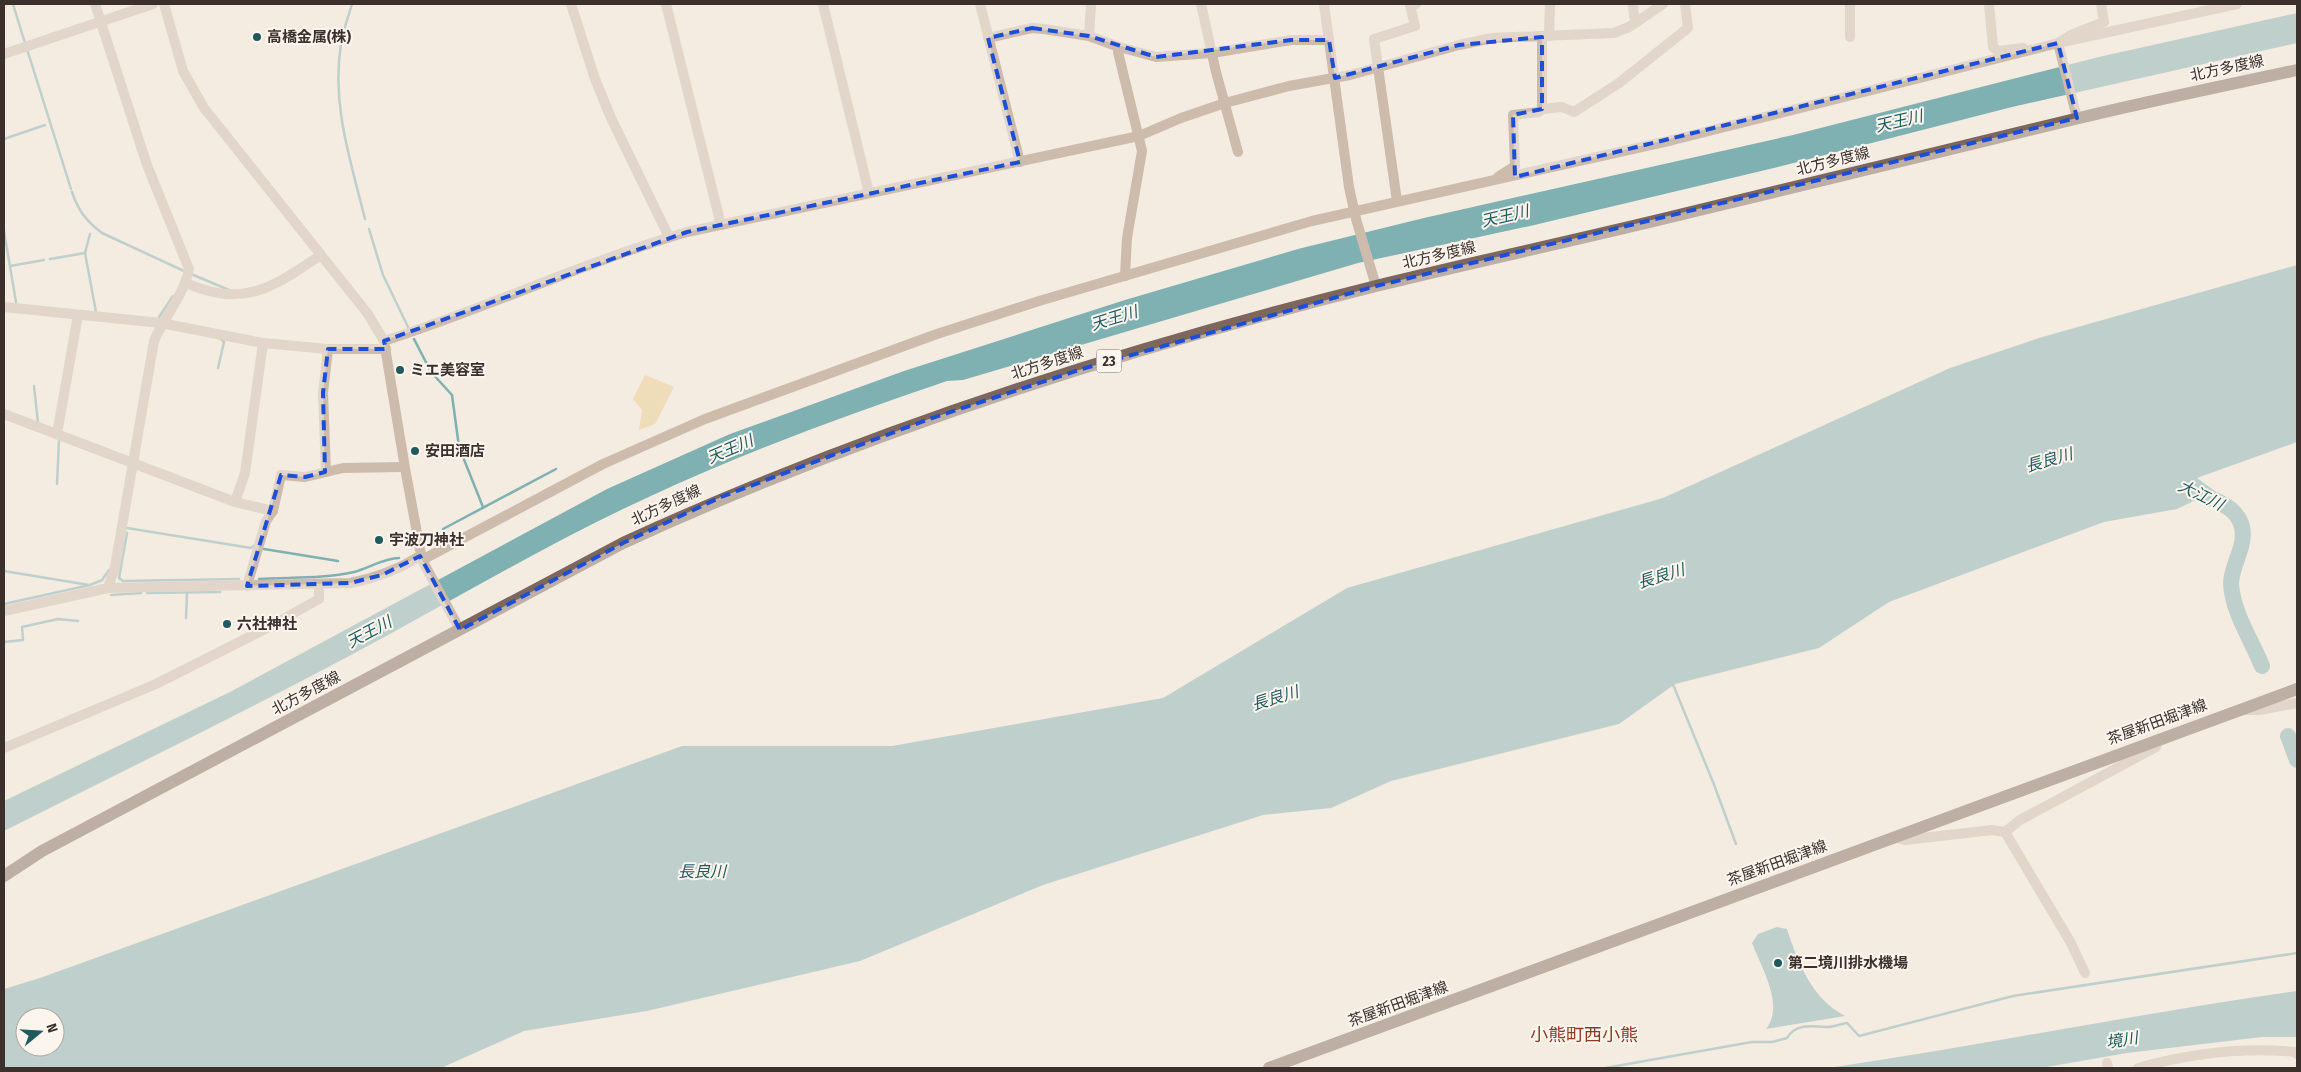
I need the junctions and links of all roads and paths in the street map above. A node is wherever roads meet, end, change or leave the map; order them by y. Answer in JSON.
{"nodes":[{"id":1,"x":95,"y":4,"type":"edge"},
{"id":2,"x":152,"y":4,"type":"edge"},
{"id":3,"x":164,"y":4,"type":"edge"},
{"id":4,"x":571,"y":4,"type":"edge"},
{"id":5,"x":666,"y":4,"type":"edge"},
{"id":6,"x":823,"y":4,"type":"edge"},
{"id":7,"x":980,"y":4,"type":"edge"},
{"id":8,"x":1090,"y":4,"type":"edge"},
{"id":9,"x":1201,"y":4,"type":"edge"},
{"id":10,"x":1324,"y":4,"type":"edge"},
{"id":11,"x":1416,"y":4,"type":"edge"},
{"id":12,"x":1550,"y":4,"type":"edge"},
{"id":13,"x":1633,"y":4,"type":"edge"},
{"id":14,"x":1663,"y":4,"type":"edge"},
{"id":15,"x":1685,"y":4,"type":"edge"},
{"id":16,"x":1850,"y":4,"type":"edge"},
{"id":17,"x":1989,"y":4,"type":"edge"},
{"id":18,"x":2101,"y":4,"type":"edge"},
{"id":19,"x":2237,"y":4,"type":"edge"},
{"id":20,"x":100,"y":22,"type":"junction"},
{"id":21,"x":1637,"y":22,"type":"junction"},
{"id":22,"x":1089,"y":36,"type":"junction"},
{"id":23,"x":1545,"y":37,"type":"junction"},
{"id":24,"x":988,"y":38,"type":"junction"},
{"id":25,"x":1850,"y":38,"type":"dead end"},
{"id":26,"x":1329,"y":40,"type":"junction"},
{"id":27,"x":1119,"y":48,"type":"junction"},
{"id":28,"x":2039,"y":48,"type":"junction"},
{"id":29,"x":2060,"y":48,"type":"junction"},
{"id":30,"x":1212,"y":52,"type":"junction"},
{"id":31,"x":4,"y":54,"type":"edge"},
{"id":32,"x":1380,"y":66,"type":"junction"},
{"id":33,"x":2297,"y":70,"type":"edge"},
{"id":34,"x":1335,"y":78,"type":"junction"},
{"id":35,"x":1225,"y":103,"type":"junction"},
{"id":36,"x":1542,"y":109,"type":"junction"},
{"id":37,"x":2076,"y":114,"type":"junction"},
{"id":38,"x":1139,"y":136,"type":"junction"},
{"id":39,"x":1238,"y":152,"type":"dead end"},
{"id":40,"x":1020,"y":162,"type":"junction"},
{"id":41,"x":1495,"y":182,"type":"junction"},
{"id":42,"x":869,"y":193,"type":"junction"},
{"id":43,"x":1397,"y":201,"type":"junction"},
{"id":44,"x":1355,"y":215,"type":"junction"},
{"id":45,"x":721,"y":225,"type":"junction"},
{"id":46,"x":669,"y":237,"type":"junction"},
{"id":47,"x":321,"y":255,"type":"junction"},
{"id":48,"x":1125,"y":276,"type":"junction"},
{"id":49,"x":1374,"y":280,"type":"junction"},
{"id":50,"x":186,"y":283,"type":"junction"},
{"id":51,"x":4,"y":307,"type":"edge"},
{"id":52,"x":78,"y":314,"type":"junction"},
{"id":53,"x":161,"y":323,"type":"junction"},
{"id":54,"x":263,"y":343,"type":"junction"},
{"id":55,"x":385,"y":345,"type":"junction"},
{"id":56,"x":328,"y":349,"type":"junction"},
{"id":57,"x":4,"y":414,"type":"edge"},
{"id":58,"x":57,"y":434,"type":"junction"},
{"id":59,"x":134,"y":463,"type":"junction"},
{"id":60,"x":404,"y":467,"type":"junction"},
{"id":61,"x":326,"y":472,"type":"junction"},
{"id":62,"x":235,"y":502,"type":"junction"},
{"id":63,"x":273,"y":511,"type":"junction"},
{"id":64,"x":423,"y":561,"type":"junction"},
{"id":65,"x":319,"y":584,"type":"junction"},
{"id":66,"x":247,"y":586,"type":"junction"},
{"id":67,"x":108,"y":588,"type":"junction"},
{"id":68,"x":4,"y":611,"type":"edge"},
{"id":69,"x":460,"y":630,"type":"junction"},
{"id":70,"x":2297,"y":689,"type":"edge"},
{"id":71,"x":2297,"y":702,"type":"edge"},
{"id":72,"x":2239,"y":710,"type":"junction"},
{"id":73,"x":2160,"y":739,"type":"junction"},
{"id":74,"x":4,"y":748,"type":"edge"},
{"id":75,"x":2005,"y":832,"type":"junction"},
{"id":76,"x":1893,"y":837,"type":"junction"},
{"id":77,"x":4,"y":876,"type":"edge"},
{"id":78,"x":2085,"y":973,"type":"dead end"},
{"id":79,"x":2297,"y":1054,"type":"edge"},
{"id":80,"x":1269,"y":1068,"type":"edge"},
{"id":81,"x":2138,"y":1068,"type":"edge"}],
"edges":[{"from":1,"to":20,"type":"street"},
{"from":2,"to":20,"type":"street"},
{"from":3,"to":47,"type":"street"},
{"from":4,"to":46,"type":"street"},
{"from":5,"to":45,"type":"street"},
{"from":6,"to":42,"type":"street"},
{"from":7,"to":24,"type":"street"},
{"from":8,"to":22,"type":"street"},
{"from":9,"to":30,"type":"street"},
{"from":10,"to":26,"type":"street"},
{"from":11,"to":32,"type":"street"},
{"from":12,"to":23,"type":"street"},
{"from":13,"to":21,"type":"street"},
{"from":14,"to":21,"type":"street"},
{"from":15,"to":36,"type":"street"},
{"from":16,"to":25,"type":"street"},
{"from":17,"to":28,"type":"street"},
{"from":18,"to":29,"type":"street"},
{"from":19,"to":29,"type":"street"},
{"from":20,"to":31,"type":"street"},
{"from":20,"to":50,"type":"street"},
{"from":21,"to":23,"type":"street"},
{"from":22,"to":24,"type":"street"},
{"from":22,"to":27,"type":"street"},
{"from":23,"to":32,"type":"street"},
{"from":23,"to":36,"type":"street"},
{"from":24,"to":40,"type":"street"},
{"from":26,"to":30,"type":"street"},
{"from":26,"to":34,"type":"street"},
{"from":27,"to":30,"type":"street"},
{"from":27,"to":38,"type":"street"},
{"from":28,"to":29,"type":"street"},
{"from":28,"to":41,"type":"street"},
{"from":29,"to":37,"type":"street"},
{"from":30,"to":35,"type":"street"},
{"from":32,"to":34,"type":"street"},
{"from":32,"to":43,"type":"street"},
{"from":33,"to":37,"type":"main road","name":"北方多度線","number":"23"},
{"from":34,"to":35,"type":"street"},
{"from":34,"to":44,"type":"street"},
{"from":35,"to":38,"type":"street"},
{"from":35,"to":39,"type":"street"},
{"from":36,"to":41,"type":"street"},
{"from":37,"to":49,"type":"main road","name":"北方多度線","number":"23"},
{"from":38,"to":40,"type":"street"},
{"from":38,"to":48,"type":"street"},
{"from":40,"to":42,"type":"street"},
{"from":41,"to":43,"type":"street"},
{"from":42,"to":45,"type":"street"},
{"from":43,"to":44,"type":"street"},
{"from":44,"to":48,"type":"street"},
{"from":44,"to":49,"type":"street"},
{"from":45,"to":46,"type":"street"},
{"from":46,"to":55,"type":"street"},
{"from":47,"to":50,"type":"street"},
{"from":47,"to":55,"type":"street"},
{"from":48,"to":64,"type":"street"},
{"from":49,"to":69,"type":"main road","name":"北方多度線","number":"23"},
{"from":50,"to":53,"type":"street"},
{"from":51,"to":52,"type":"street"},
{"from":52,"to":53,"type":"street"},
{"from":52,"to":58,"type":"street"},
{"from":53,"to":54,"type":"street"},
{"from":53,"to":59,"type":"street"},
{"from":54,"to":56,"type":"street"},
{"from":54,"to":62,"type":"street"},
{"from":55,"to":56,"type":"street"},
{"from":55,"to":60,"type":"street"},
{"from":56,"to":61,"type":"street"},
{"from":57,"to":58,"type":"street"},
{"from":58,"to":59,"type":"street"},
{"from":59,"to":62,"type":"street"},
{"from":59,"to":67,"type":"street"},
{"from":60,"to":61,"type":"street"},
{"from":60,"to":64,"type":"street"},
{"from":61,"to":63,"type":"street"},
{"from":62,"to":63,"type":"street"},
{"from":63,"to":66,"type":"street"},
{"from":64,"to":65,"type":"street"},
{"from":64,"to":69,"type":"street"},
{"from":65,"to":66,"type":"street"},
{"from":65,"to":74,"type":"street"},
{"from":66,"to":67,"type":"street"},
{"from":67,"to":68,"type":"street"},
{"from":69,"to":77,"type":"main road","name":"北方多度線","number":"23"},
{"from":70,"to":72,"type":"main road","name":"茶屋新田堀津線"},
{"from":71,"to":72,"type":"street"},
{"from":72,"to":73,"type":"main road","name":"茶屋新田堀津線"},
{"from":73,"to":75,"type":"street"},
{"from":73,"to":76,"type":"main road","name":"茶屋新田堀津線"},
{"from":75,"to":76,"type":"street"},
{"from":75,"to":78,"type":"street"},
{"from":76,"to":80,"type":"main road","name":"茶屋新田堀津線"},
{"from":79,"to":81,"type":"street"}]}
